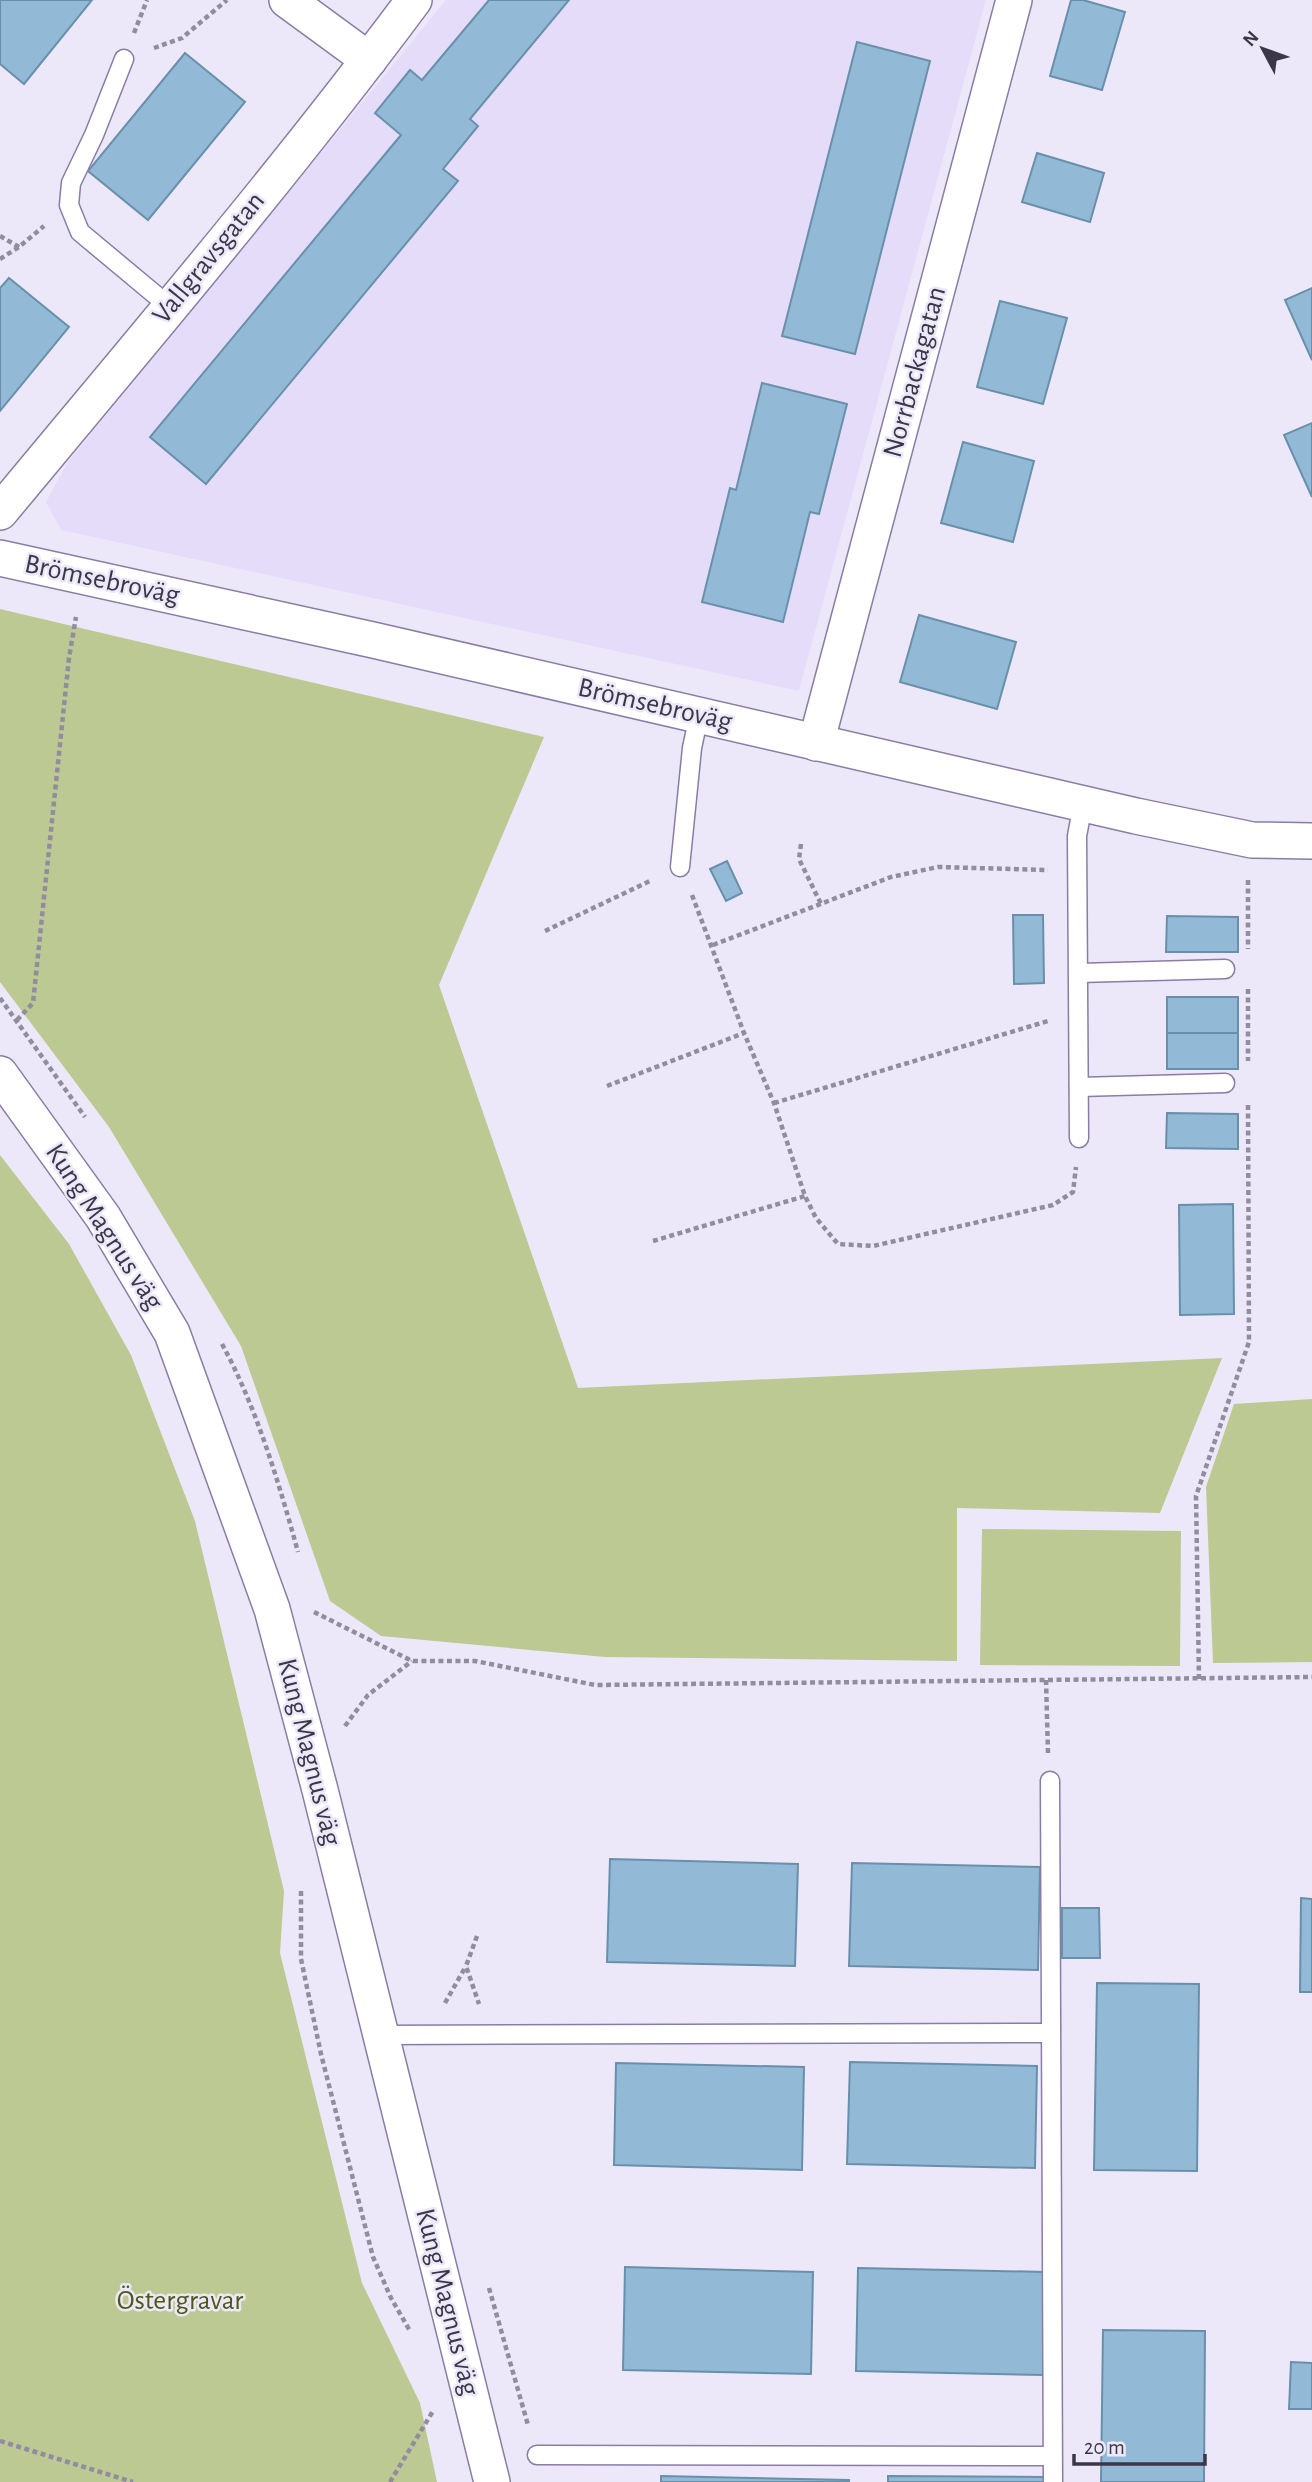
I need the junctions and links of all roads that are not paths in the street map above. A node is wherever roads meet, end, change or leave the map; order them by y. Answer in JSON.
{"nodes":[{"id":1,"x":288,"y":0,"type":"edge"},
{"id":2,"x":414,"y":0,"type":"edge"},
{"id":3,"x":1014,"y":0,"type":"edge"},
{"id":4,"x":124,"y":60,"type":"road end"},
{"id":5,"x":369,"y":60,"type":"junction"},
{"id":6,"x":170,"y":307,"type":"junction"},
{"id":7,"x":0,"y":512,"type":"edge"},
{"id":8,"x":0,"y":558,"type":"edge"},
{"id":9,"x":699,"y":715,"type":"junction"},
{"id":10,"x":816,"y":743,"type":"junction"},
{"id":11,"x":1083,"y":804,"type":"junction"},
{"id":12,"x":1312,"y":841,"type":"edge"},
{"id":13,"x":680,"y":867,"type":"road end"},
{"id":14,"x":1225,"y":969,"type":"dead end"},
{"id":15,"x":1079,"y":973,"type":"junction"},
{"id":16,"x":0,"y":1074,"type":"edge"},
{"id":17,"x":1226,"y":1083,"type":"dead end"},
{"id":18,"x":1079,"y":1087,"type":"junction"},
{"id":19,"x":1079,"y":1138,"type":"road end"},
{"id":20,"x":1050,"y":1781,"type":"dead end"},
{"id":21,"x":1051,"y":2033,"type":"junction"},
{"id":22,"x":380,"y":2035,"type":"junction"},
{"id":23,"x":537,"y":2455,"type":"dead end"},
{"id":24,"x":1052,"y":2456,"type":"junction"},
{"id":25,"x":492,"y":2482,"type":"edge"},
{"id":26,"x":1053,"y":2482,"type":"edge"}],
"edges":[{"from":1,"to":5,"type":"street"},
{"from":2,"to":5,"type":"street","name":"Vallgravsgatan"},
{"from":3,"to":10,"type":"street","name":"Norrbackagatan"},
{"from":4,"to":6,"type":"lane"},
{"from":5,"to":6,"type":"street","name":"Vallgravsgatan"},
{"from":6,"to":7,"type":"street","name":"Vallgravsgatan"},
{"from":8,"to":9,"type":"street","name":"Brömsebroväg"},
{"from":9,"to":10,"type":"street","name":"Brömsebroväg"},
{"from":9,"to":13,"type":"lane"},
{"from":10,"to":11,"type":"street","name":"Brömsebroväg"},
{"from":11,"to":12,"type":"street","name":"Brömsebroväg"},
{"from":11,"to":15,"type":"lane"},
{"from":14,"to":15,"type":"lane"},
{"from":15,"to":18,"type":"lane"},
{"from":16,"to":22,"type":"street","name":"Kung Magnus väg"},
{"from":17,"to":18,"type":"lane"},
{"from":18,"to":19,"type":"lane"},
{"from":20,"to":21,"type":"lane"},
{"from":21,"to":22,"type":"lane"},
{"from":21,"to":24,"type":"lane"},
{"from":22,"to":25,"type":"street","name":"Kung Magnus väg"},
{"from":23,"to":24,"type":"lane"},
{"from":24,"to":26,"type":"lane"}]}
